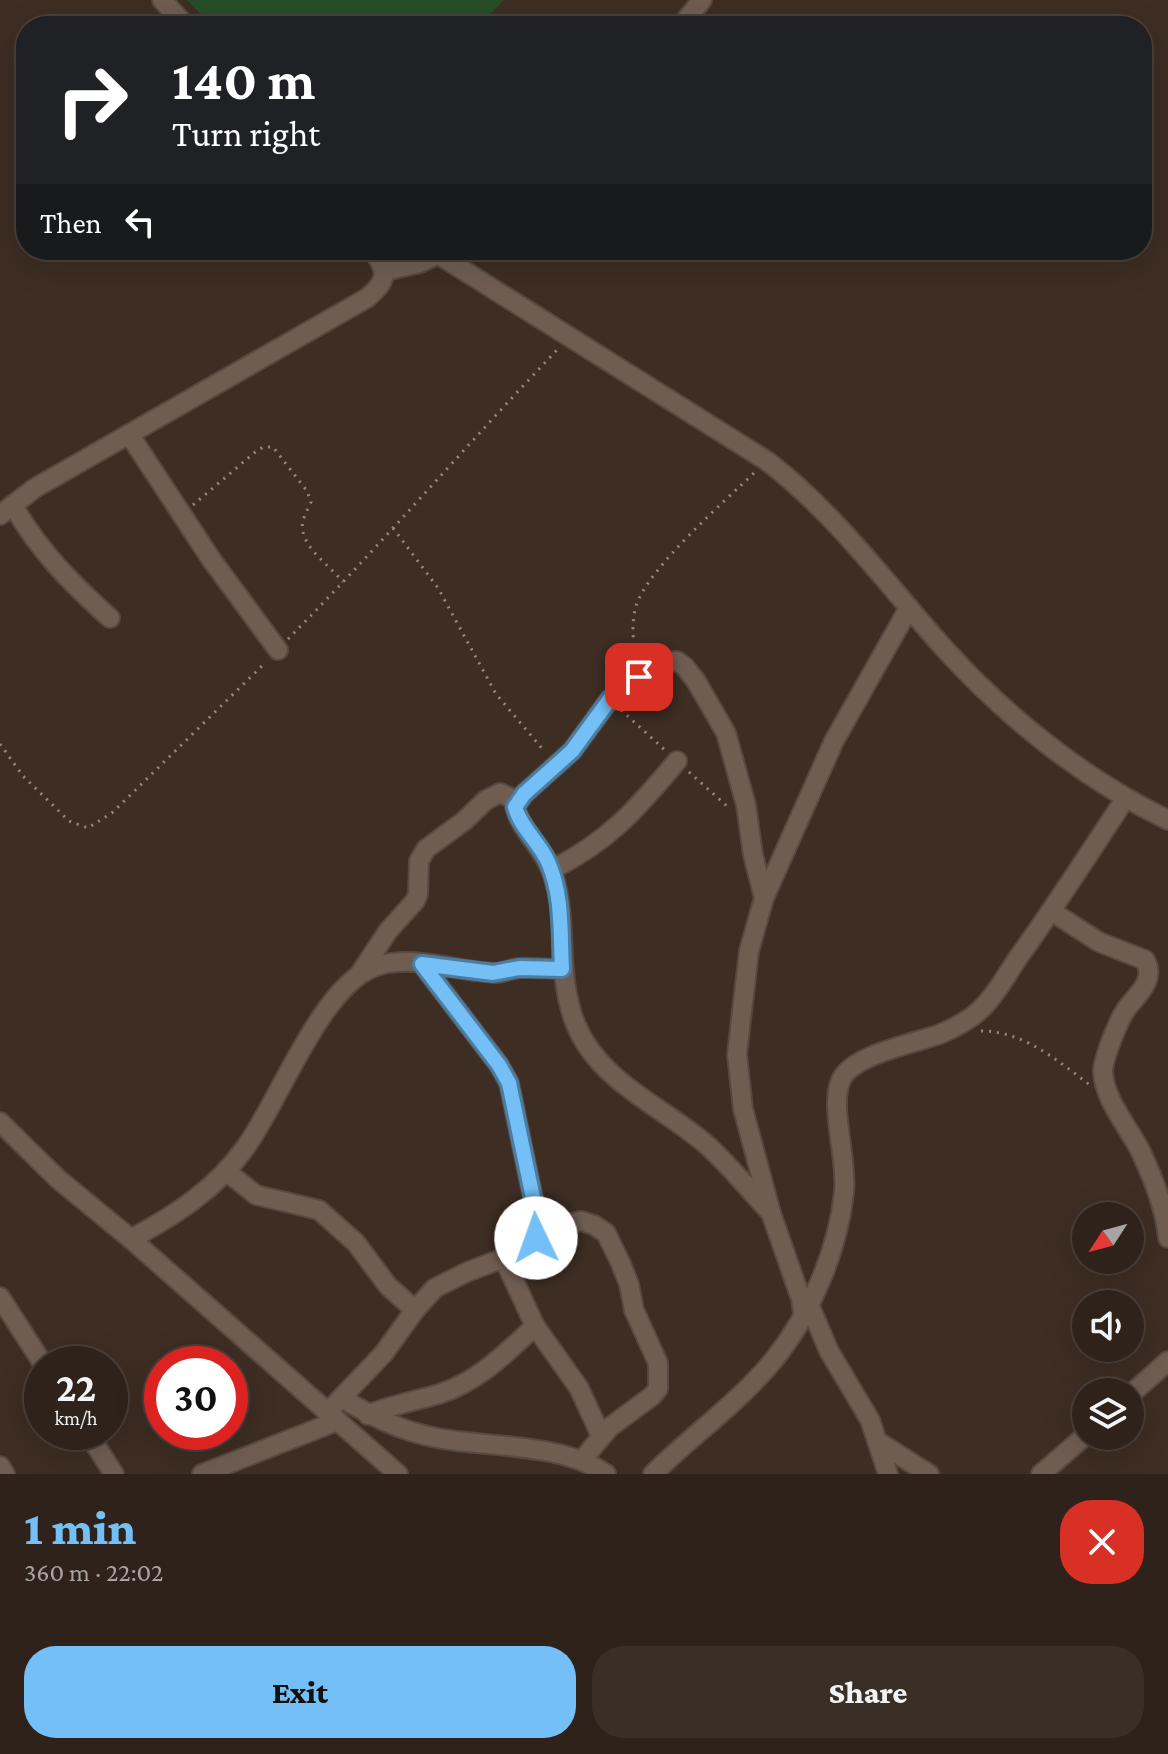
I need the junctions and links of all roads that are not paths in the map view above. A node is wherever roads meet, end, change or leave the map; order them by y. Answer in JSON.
{"nodes":[{"id":1,"x":162,"y":0,"type":"edge"},
{"id":2,"x":702,"y":0,"type":"edge"},
{"id":3,"x":177,"y":16,"type":"edge"},
{"id":4,"x":689,"y":16,"type":"edge"},
{"id":5,"x":379,"y":260,"type":"edge"},
{"id":6,"x":424,"y":260,"type":"edge"},
{"id":7,"x":455,"y":260,"type":"edge"},
{"id":8,"x":385,"y":271,"type":"junction"},
{"id":9,"x":129,"y":434,"type":"junction"},
{"id":10,"x":7,"y":510,"type":"edge"},
{"id":11,"x":909,"y":608,"type":"junction"},
{"id":12,"x":110,"y":618,"type":"dead end"},
{"id":13,"x":278,"y":650,"type":"road end"},
{"id":14,"x":677,"y":761,"type":"dead end"},
{"id":15,"x":1125,"y":799,"type":"junction"},
{"id":16,"x":518,"y":801,"type":"junction"},
{"id":17,"x":1168,"y":820,"type":"edge"},
{"id":18,"x":551,"y":870,"type":"junction"},
{"id":19,"x":764,"y":898,"type":"junction"},
{"id":20,"x":1051,"y":911,"type":"junction"},
{"id":21,"x":422,"y":964,"type":"junction"},
{"id":22,"x":562,"y":969,"type":"junction"},
{"id":23,"x":361,"y":972,"type":"junction"},
{"id":24,"x":0,"y":1122,"type":"edge"},
{"id":25,"x":226,"y":1171,"type":"junction"},
{"id":26,"x":771,"y":1213,"type":"junction"},
{"id":27,"x":537,"y":1231,"type":"junction"},
{"id":28,"x":1168,"y":1238,"type":"edge"},
{"id":29,"x":131,"y":1239,"type":"junction"},
{"id":30,"x":504,"y":1259,"type":"junction"},
{"id":31,"x":0,"y":1297,"type":"edge"},
{"id":32,"x":806,"y":1307,"type":"junction"},
{"id":33,"x":415,"y":1310,"type":"junction"},
{"id":34,"x":535,"y":1326,"type":"junction"},
{"id":35,"x":31,"y":1346,"type":"edge"},
{"id":36,"x":1168,"y":1361,"type":"edge"},
{"id":37,"x":1144,"y":1382,"type":"edge"},
{"id":38,"x":342,"y":1398,"type":"junction"},
{"id":39,"x":368,"y":1415,"type":"junction"},
{"id":40,"x":332,"y":1417,"type":"junction"},
{"id":41,"x":601,"y":1436,"type":"junction"},
{"id":42,"x":877,"y":1441,"type":"junction"},
{"id":43,"x":1072,"y":1447,"type":"edge"},
{"id":44,"x":99,"y":1450,"type":"edge"},
{"id":45,"x":582,"y":1460,"type":"junction"},
{"id":46,"x":0,"y":1466,"type":"edge"},
{"id":47,"x":5,"y":1474,"type":"edge"},
{"id":48,"x":114,"y":1474,"type":"edge"},
{"id":49,"x":202,"y":1474,"type":"edge"},
{"id":50,"x":398,"y":1474,"type":"edge"},
{"id":51,"x":606,"y":1474,"type":"edge"},
{"id":52,"x":653,"y":1474,"type":"edge"},
{"id":53,"x":888,"y":1474,"type":"edge"},
{"id":54,"x":929,"y":1474,"type":"edge"},
{"id":55,"x":1041,"y":1474,"type":"edge"}],
"edges":[{"from":1,"to":3,"type":"street"},
{"from":2,"to":4,"type":"street"},
{"from":5,"to":8,"type":"street"},
{"from":6,"to":8,"type":"street"},
{"from":7,"to":11,"type":"street"},
{"from":8,"to":9,"type":"street"},
{"from":9,"to":10,"type":"street"},
{"from":9,"to":13,"type":"street"},
{"from":10,"to":12,"type":"street"},
{"from":11,"to":15,"type":"street"},
{"from":11,"to":19,"type":"street"},
{"from":14,"to":18,"type":"street"},
{"from":15,"to":17,"type":"street"},
{"from":15,"to":20,"type":"street"},
{"from":16,"to":18,"type":"street"},
{"from":16,"to":19,"type":"street"},
{"from":16,"to":23,"type":"street"},
{"from":18,"to":22,"type":"street"},
{"from":19,"to":26,"type":"street"},
{"from":20,"to":28,"type":"street"},
{"from":20,"to":32,"type":"street"},
{"from":21,"to":22,"type":"street"},
{"from":21,"to":23,"type":"street"},
{"from":21,"to":27,"type":"street"},
{"from":22,"to":26,"type":"street"},
{"from":23,"to":25,"type":"street"},
{"from":24,"to":29,"type":"street"},
{"from":25,"to":29,"type":"street"},
{"from":25,"to":33,"type":"street"},
{"from":26,"to":32,"type":"street"},
{"from":27,"to":30,"type":"street"},
{"from":27,"to":41,"type":"street"},
{"from":29,"to":40,"type":"street"},
{"from":30,"to":33,"type":"street"},
{"from":30,"to":34,"type":"street"},
{"from":31,"to":35,"type":"street"},
{"from":32,"to":42,"type":"street"},
{"from":32,"to":52,"type":"street"},
{"from":33,"to":38,"type":"street"},
{"from":34,"to":39,"type":"street"},
{"from":34,"to":41,"type":"street"},
{"from":36,"to":37,"type":"street"},
{"from":38,"to":39,"type":"street"},
{"from":38,"to":40,"type":"street"},
{"from":39,"to":45,"type":"street"},
{"from":40,"to":49,"type":"street"},
{"from":40,"to":50,"type":"street"},
{"from":41,"to":45,"type":"street"},
{"from":42,"to":53,"type":"street"},
{"from":42,"to":54,"type":"street"},
{"from":43,"to":55,"type":"street"},
{"from":44,"to":48,"type":"street"},
{"from":45,"to":51,"type":"street"},
{"from":46,"to":47,"type":"street"}]}
